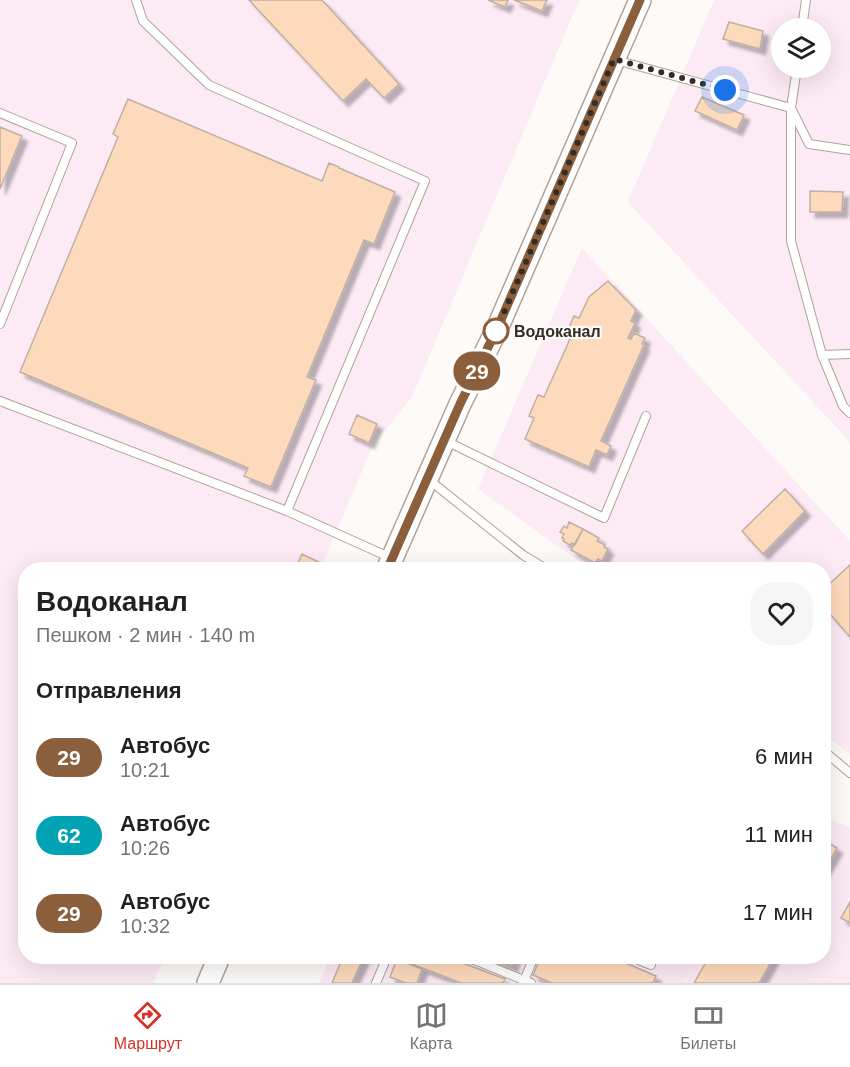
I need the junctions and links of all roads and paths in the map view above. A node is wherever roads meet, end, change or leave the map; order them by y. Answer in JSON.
{"nodes":[{"id":1,"x":136,"y":0,"type":"edge"},
{"id":2,"x":640,"y":0,"type":"edge"},
{"id":3,"x":806,"y":0,"type":"edge"},
{"id":4,"x":803,"y":18,"type":"edge"},
{"id":5,"x":614,"y":59,"type":"junction"},
{"id":6,"x":795,"y":78,"type":"edge"},
{"id":7,"x":791,"y":108,"type":"junction"},
{"id":8,"x":0,"y":113,"type":"edge"},
{"id":9,"x":850,"y":150,"type":"edge"},
{"id":10,"x":1,"y":320,"type":"edge"},
{"id":11,"x":850,"y":354,"type":"edge"},
{"id":12,"x":822,"y":355,"type":"junction"},
{"id":13,"x":0,"y":401,"type":"edge"},
{"id":14,"x":850,"y":413,"type":"edge"},
{"id":15,"x":646,"y":416,"type":"dead end"},
{"id":16,"x":444,"y":440,"type":"junction"},
{"id":17,"x":427,"y":478,"type":"junction"},
{"id":18,"x":287,"y":511,"type":"junction"},
{"id":19,"x":386,"y":562,"type":"edge"},
{"id":20,"x":391,"y":562,"type":"edge"},
{"id":21,"x":535,"y":562,"type":"edge"},
{"id":22,"x":831,"y":757,"type":"edge"},
{"id":23,"x":850,"y":773,"type":"edge"},
{"id":24,"x":216,"y":964,"type":"edge"},
{"id":25,"x":384,"y":964,"type":"edge"},
{"id":26,"x":484,"y":964,"type":"edge"},
{"id":27,"x":532,"y":964,"type":"edge"},
{"id":28,"x":526,"y":982,"type":"edge"},
{"id":29,"x":208,"y":983,"type":"edge"},
{"id":30,"x":377,"y":983,"type":"edge"}],
"edges":[{"from":1,"to":18,"type":"lane"},
{"from":2,"to":5,"type":"main road"},
{"from":3,"to":4,"type":"lane"},
{"from":5,"to":7,"type":"lane"},
{"from":5,"to":16,"type":"main road"},
{"from":6,"to":7,"type":"lane"},
{"from":7,"to":9,"type":"lane"},
{"from":7,"to":12,"type":"lane"},
{"from":8,"to":10,"type":"lane"},
{"from":11,"to":12,"type":"lane"},
{"from":12,"to":14,"type":"lane"},
{"from":13,"to":18,"type":"lane"},
{"from":15,"to":16,"type":"lane"},
{"from":16,"to":17,"type":"main road"},
{"from":17,"to":20,"type":"main road"},
{"from":17,"to":21,"type":"lane"},
{"from":18,"to":19,"type":"lane"},
{"from":22,"to":23,"type":"lane"},
{"from":24,"to":29,"type":"main road"},
{"from":25,"to":30,"type":"lane"},
{"from":26,"to":28,"type":"lane"},
{"from":27,"to":28,"type":"lane"}]}
